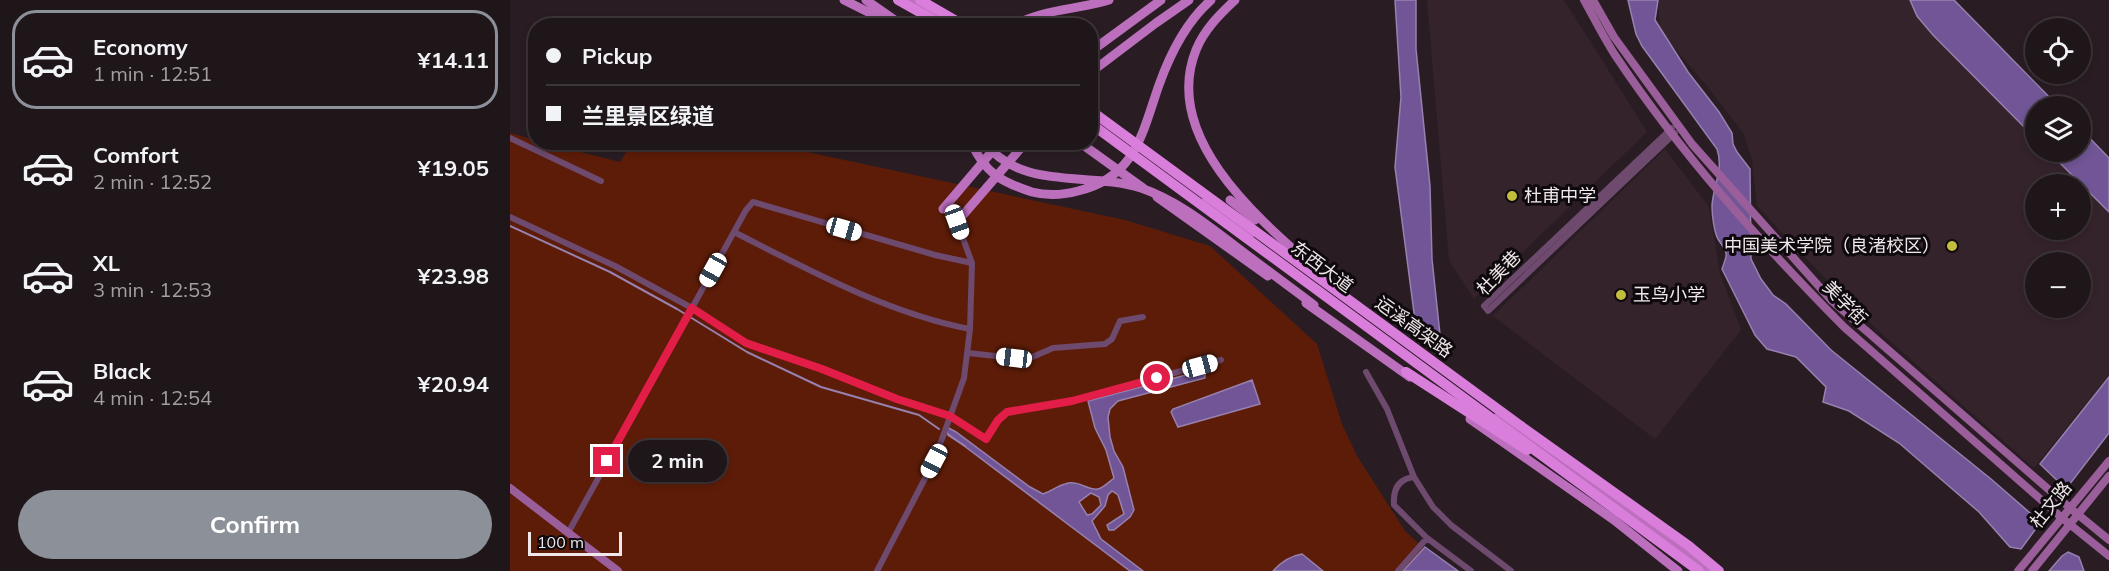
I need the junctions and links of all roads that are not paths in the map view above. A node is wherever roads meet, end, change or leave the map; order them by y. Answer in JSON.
{"nodes":[{"id":1,"x":844,"y":0,"type":"edge"},
{"id":2,"x":866,"y":0,"type":"edge"},
{"id":3,"x":898,"y":0,"type":"edge"},
{"id":4,"x":909,"y":0,"type":"edge"},
{"id":5,"x":920,"y":0,"type":"edge"},
{"id":6,"x":1109,"y":0,"type":"edge"},
{"id":7,"x":1161,"y":0,"type":"edge"},
{"id":8,"x":1190,"y":0,"type":"edge"},
{"id":9,"x":1211,"y":0,"type":"edge"},
{"id":10,"x":1235,"y":0,"type":"edge"},
{"id":11,"x":1584,"y":0,"type":"edge"},
{"id":12,"x":1593,"y":0,"type":"edge"},
{"id":13,"x":880,"y":18,"type":"edge"},
{"id":14,"x":891,"y":18,"type":"edge"},
{"id":15,"x":930,"y":18,"type":"edge"},
{"id":16,"x":940,"y":18,"type":"edge"},
{"id":17,"x":951,"y":18,"type":"edge"},
{"id":18,"x":1032,"y":18,"type":"edge"},
{"id":19,"x":1098,"y":46,"type":"edge"},
{"id":20,"x":1098,"y":67,"type":"edge"},
{"id":21,"x":1098,"y":116,"type":"edge"},
{"id":22,"x":1098,"y":123,"type":"edge"},
{"id":23,"x":1098,"y":129,"type":"edge"},
{"id":24,"x":1675,"y":130,"type":"junction"},
{"id":25,"x":510,"y":138,"type":"edge"},
{"id":26,"x":528,"y":147,"type":"edge"},
{"id":27,"x":535,"y":150,"type":"edge"},
{"id":28,"x":976,"y":150,"type":"edge"},
{"id":29,"x":992,"y":150,"type":"edge"},
{"id":30,"x":993,"y":150,"type":"edge"},
{"id":31,"x":1019,"y":150,"type":"edge"},
{"id":32,"x":1090,"y":150,"type":"edge"},
{"id":33,"x":601,"y":181,"type":"dead end"},
{"id":34,"x":1230,"y":200,"type":"dead end"},
{"id":35,"x":943,"y":209,"type":"dead end"},
{"id":36,"x":510,"y":217,"type":"edge"},
{"id":37,"x":957,"y":222,"type":"joint"},
{"id":38,"x":734,"y":232,"type":"junction"},
{"id":39,"x":972,"y":264,"type":"junction"},
{"id":40,"x":1311,"y":265,"type":"junction"},
{"id":41,"x":691,"y":310,"type":"junction"},
{"id":42,"x":1143,"y":317,"type":"dead end"},
{"id":43,"x":970,"y":329,"type":"junction"},
{"id":44,"x":1420,"y":348,"type":"joint"},
{"id":45,"x":968,"y":353,"type":"junction"},
{"id":46,"x":1221,"y":360,"type":"dead end"},
{"id":47,"x":1366,"y":372,"type":"dead end"},
{"id":48,"x":1406,"y":372,"type":"joint"},
{"id":49,"x":950,"y":416,"type":"junction"},
{"id":50,"x":2109,"y":461,"type":"edge"},
{"id":51,"x":1577,"y":466,"type":"junction"},
{"id":52,"x":2109,"y":476,"type":"edge"},
{"id":53,"x":1414,"y":477,"type":"junction"},
{"id":54,"x":1570,"y":477,"type":"junction"},
{"id":55,"x":510,"y":488,"type":"edge"},
{"id":56,"x":2070,"y":508,"type":"junction"},
{"id":57,"x":2078,"y":515,"type":"junction"},
{"id":58,"x":2062,"y":518,"type":"junction"},
{"id":59,"x":2070,"y":525,"type":"junction"},
{"id":60,"x":568,"y":533,"type":"junction"},
{"id":61,"x":1427,"y":538,"type":"junction"},
{"id":62,"x":2109,"y":540,"type":"edge"},
{"id":63,"x":2109,"y":556,"type":"edge"},
{"id":64,"x":618,"y":571,"type":"edge"},
{"id":65,"x":877,"y":571,"type":"edge"},
{"id":66,"x":1398,"y":571,"type":"edge"},
{"id":67,"x":1471,"y":571,"type":"edge"},
{"id":68,"x":1511,"y":571,"type":"edge"},
{"id":69,"x":1678,"y":571,"type":"edge"},
{"id":70,"x":1699,"y":571,"type":"edge"},
{"id":71,"x":1709,"y":571,"type":"edge"},
{"id":72,"x":1719,"y":571,"type":"edge"},
{"id":73,"x":2018,"y":571,"type":"edge"},
{"id":74,"x":2032,"y":571,"type":"edge"}],
"edges":[{"from":1,"to":13,"type":"main road"},
{"from":2,"to":14,"type":"main road"},
{"from":3,"to":15,"type":"highway"},
{"from":4,"to":16,"type":"main road"},
{"from":5,"to":17,"type":"highway"},
{"from":6,"to":18,"type":"main road"},
{"from":7,"to":19,"type":"main road"},
{"from":8,"to":20,"type":"main road"},
{"from":9,"to":28,"type":"main road","bridge":true},
{"from":10,"to":40,"type":"main road"},
{"from":11,"to":24,"type":"street","name":"美学街"},
{"from":12,"to":24,"type":"street","name":"美学街"},
{"from":21,"to":51,"type":"highway","name":"运溪高架路","bridge":true},
{"from":22,"to":71,"type":"main road","name":"东西大道"},
{"from":23,"to":54,"type":"highway","name":"运溪高架路","bridge":true},
{"from":24,"to":24,"type":"street","name":"杜美巷"},
{"from":24,"to":56,"type":"street","name":"美学街"},
{"from":24,"to":58,"type":"street","name":"美学街"},
{"from":25,"to":26,"type":"street"},
{"from":27,"to":33,"type":"street"},
{"from":29,"to":48,"type":"main road","bridge":true},
{"from":30,"to":35,"type":"main road"},
{"from":31,"to":37,"type":"main road"},
{"from":32,"to":69,"type":"main road"},
{"from":34,"to":40,"type":"main road"},
{"from":36,"to":41,"type":"street"},
{"from":37,"to":39,"type":"street"},
{"from":38,"to":39,"type":"street"},
{"from":38,"to":41,"type":"street"},
{"from":38,"to":43,"type":"street"},
{"from":39,"to":43,"type":"street"},
{"from":40,"to":44,"type":"main road","bridge":true},
{"from":41,"to":49,"type":"street"},
{"from":41,"to":60,"type":"street"},
{"from":42,"to":45,"type":"street"},
{"from":43,"to":45,"type":"street"},
{"from":44,"to":51,"type":"highway","bridge":true},
{"from":45,"to":49,"type":"street"},
{"from":46,"to":49,"type":"street"},
{"from":47,"to":53,"type":"street"},
{"from":48,"to":54,"type":"highway","bridge":true},
{"from":49,"to":65,"type":"street"},
{"from":50,"to":56,"type":"street","name":"杜文路"},
{"from":51,"to":72,"type":"highway","name":"运溪高架路","bridge":true},
{"from":52,"to":57,"type":"street","name":"杜文路"},
{"from":53,"to":61,"type":"street"},
{"from":53,"to":68,"type":"street"},
{"from":54,"to":70,"type":"highway","name":"运溪高架路","bridge":true},
{"from":55,"to":60,"type":"street"},
{"from":56,"to":57,"type":"street","name":"美学街"},
{"from":56,"to":58,"type":"street","name":"杜文路"},
{"from":57,"to":59,"type":"street","name":"杜文路"},
{"from":57,"to":62,"type":"street","name":"美学街"},
{"from":58,"to":59,"type":"street","name":"美学街"},
{"from":58,"to":73,"type":"street","name":"杜文路"},
{"from":59,"to":63,"type":"street","name":"美学街"},
{"from":59,"to":74,"type":"street","name":"杜文路"},
{"from":60,"to":64,"type":"street"},
{"from":61,"to":66,"type":"street"},
{"from":61,"to":67,"type":"street"}]}
